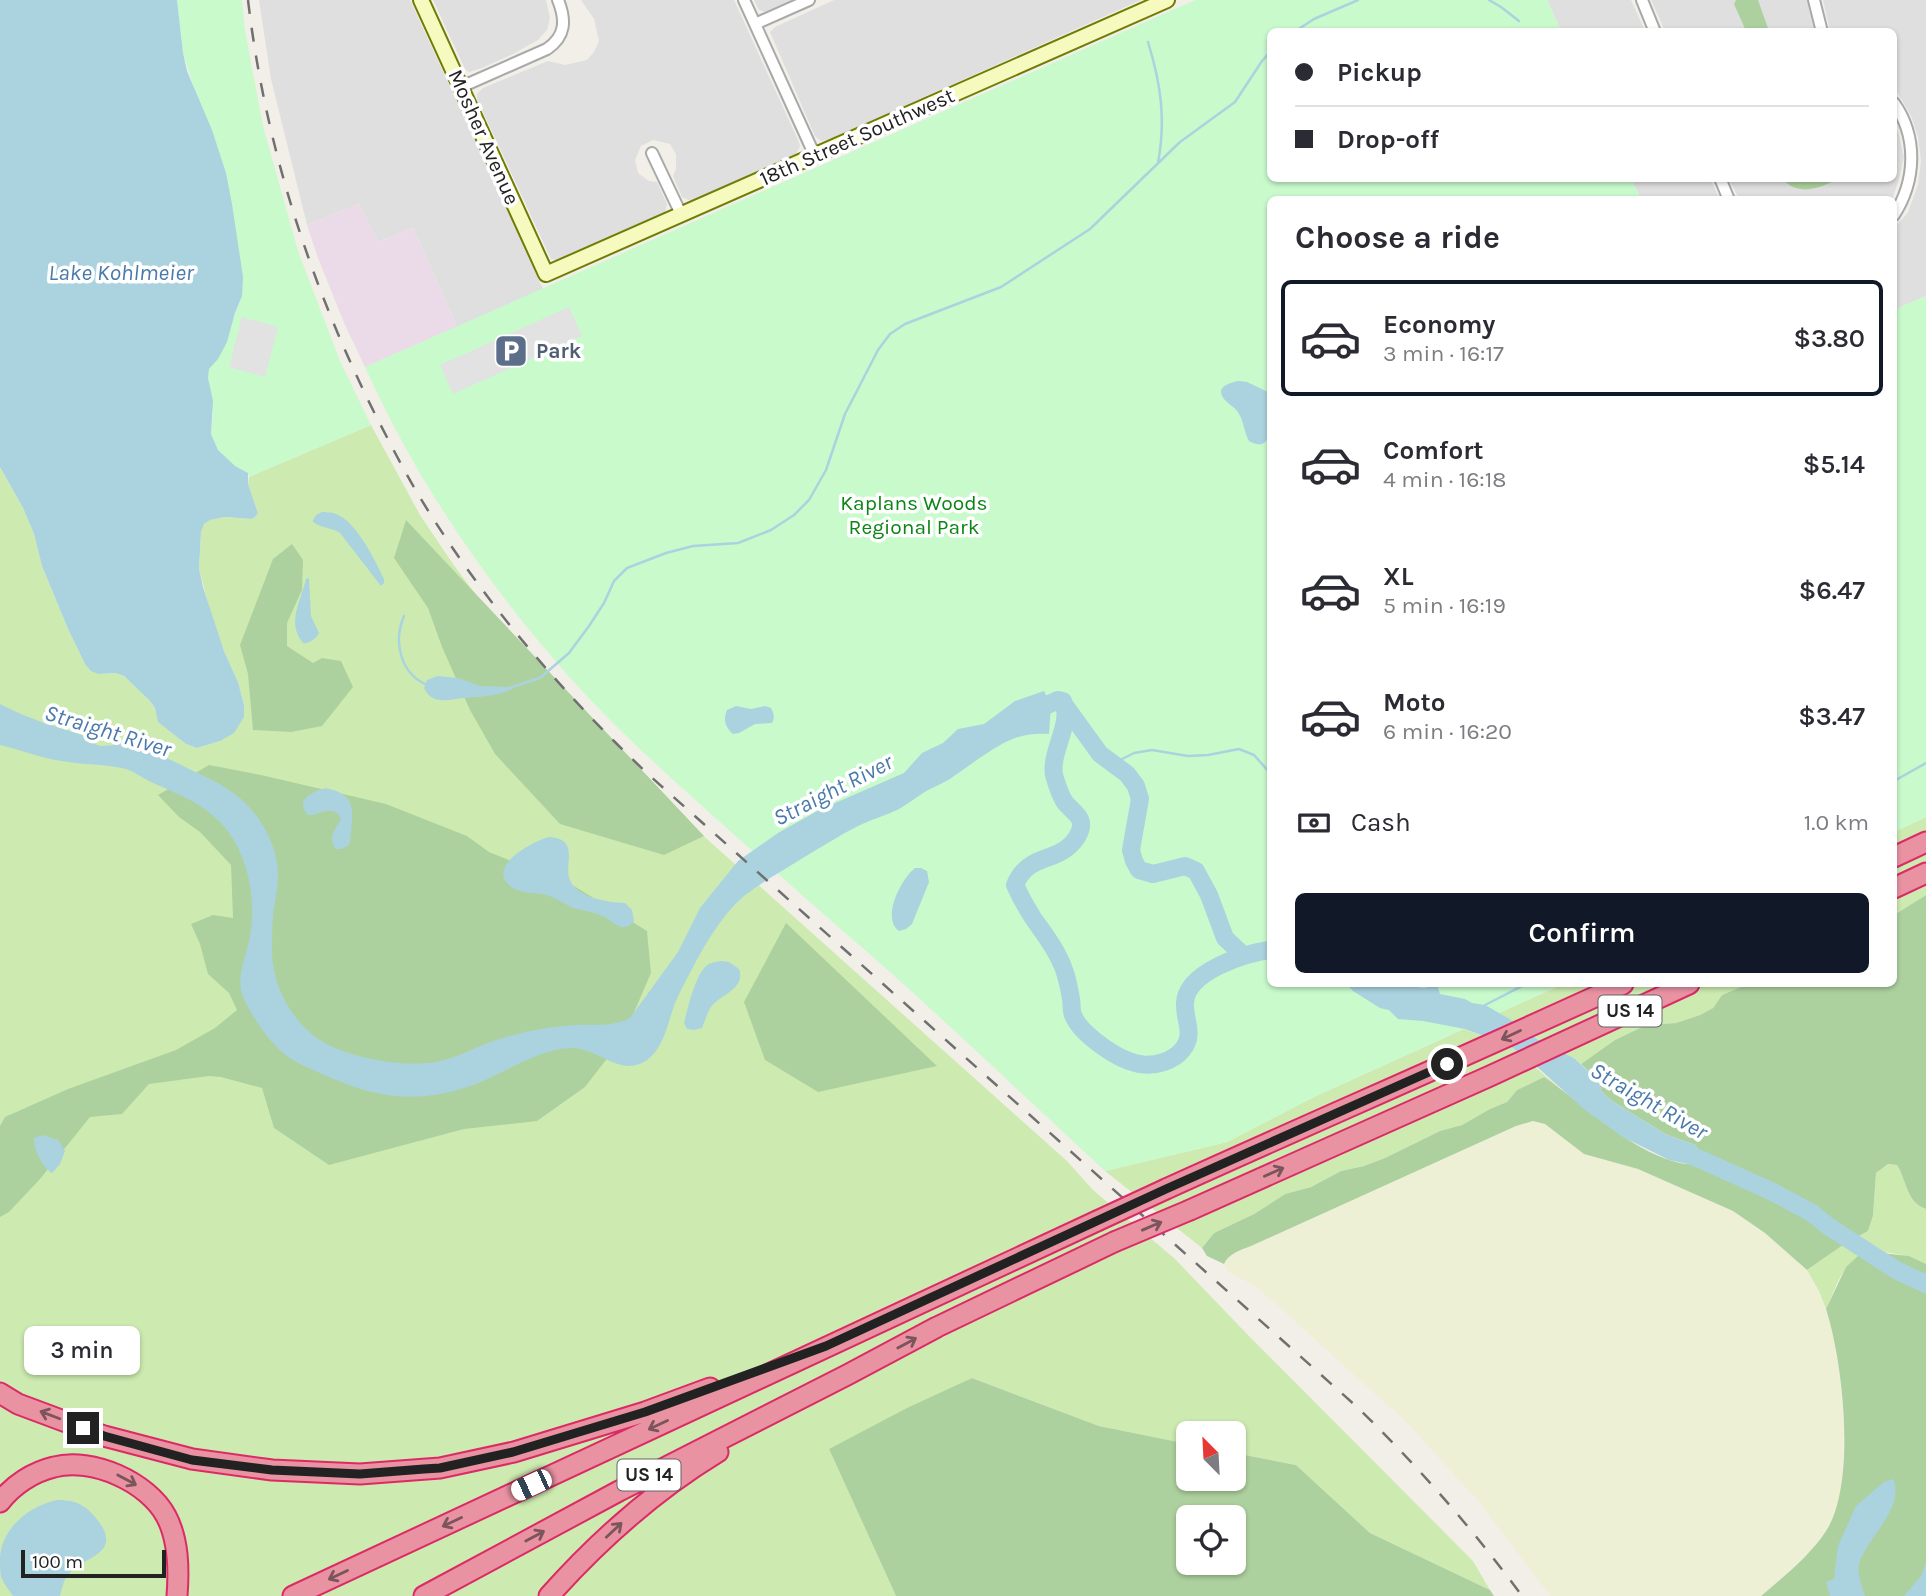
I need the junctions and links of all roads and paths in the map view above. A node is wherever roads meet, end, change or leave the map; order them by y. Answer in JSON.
{"nodes":[{"id":1,"x":421,"y":0,"type":"edge"},
{"id":2,"x":558,"y":0,"type":"edge"},
{"id":3,"x":744,"y":0,"type":"edge"},
{"id":4,"x":809,"y":0,"type":"edge"},
{"id":5,"x":1167,"y":0,"type":"edge"},
{"id":6,"x":1642,"y":0,"type":"edge"},
{"id":7,"x":1814,"y":0,"type":"edge"},
{"id":8,"x":755,"y":24,"type":"junction"},
{"id":9,"x":1653,"y":28,"type":"edge"},
{"id":10,"x":1821,"y":28,"type":"edge"},
{"id":11,"x":461,"y":88,"type":"junction"},
{"id":12,"x":1897,"y":108,"type":"edge"},
{"id":13,"x":652,"y":153,"type":"dead end"},
{"id":14,"x":815,"y":156,"type":"junction"},
{"id":15,"x":1897,"y":210,"type":"edge"},
{"id":16,"x":681,"y":214,"type":"junction"},
{"id":17,"x":546,"y":274,"type":"joint"},
{"id":18,"x":1926,"y":842,"type":"edge"},
{"id":19,"x":1897,"y":856,"type":"edge"},
{"id":20,"x":1926,"y":873,"type":"edge"},
{"id":21,"x":1897,"y":887,"type":"edge"},
{"id":22,"x":1616,"y":987,"type":"edge"},
{"id":23,"x":1682,"y":987,"type":"edge"},
{"id":24,"x":826,"y":1346,"type":"junction"},
{"id":25,"x":847,"y":1375,"type":"junction"},
{"id":26,"x":0,"y":1393,"type":"edge"},
{"id":27,"x":0,"y":1502,"type":"edge"},
{"id":28,"x":177,"y":1596,"type":"edge"},
{"id":29,"x":293,"y":1596,"type":"edge"},
{"id":30,"x":424,"y":1596,"type":"edge"},
{"id":31,"x":549,"y":1596,"type":"edge"}],
"edges":[{"from":1,"to":11,"type":"street","name":"Mosher Avenue"},
{"from":2,"to":11,"type":"street"},
{"from":3,"to":8,"type":"street"},
{"from":4,"to":8,"type":"street"},
{"from":5,"to":14,"type":"street","name":"18th Street Southwest"},
{"from":6,"to":9,"type":"street"},
{"from":7,"to":10,"type":"street"},
{"from":8,"to":14,"type":"street"},
{"from":11,"to":17,"type":"street","name":"Mosher Avenue"},
{"from":12,"to":15,"type":"street"},
{"from":13,"to":16,"type":"street"},
{"from":14,"to":16,"type":"street","name":"18th Street Southwest"},
{"from":16,"to":17,"type":"street","name":"18th Street Southwest"},
{"from":18,"to":19,"type":"highway"},
{"from":20,"to":21,"type":"highway"},
{"from":22,"to":24,"type":"highway","number":"US 14","one_way":true,"bridge":true},
{"from":25,"to":23,"type":"highway","number":"US 14","one_way":true,"bridge":true},
{"from":24,"to":26,"type":"highway","one_way":true},
{"from":24,"to":29,"type":"highway","number":"US 14","one_way":true},
{"from":30,"to":25,"type":"highway","number":"US 14","one_way":true},
{"from":31,"to":25,"type":"highway","one_way":true},
{"from":27,"to":28,"type":"highway","one_way":true}]}
